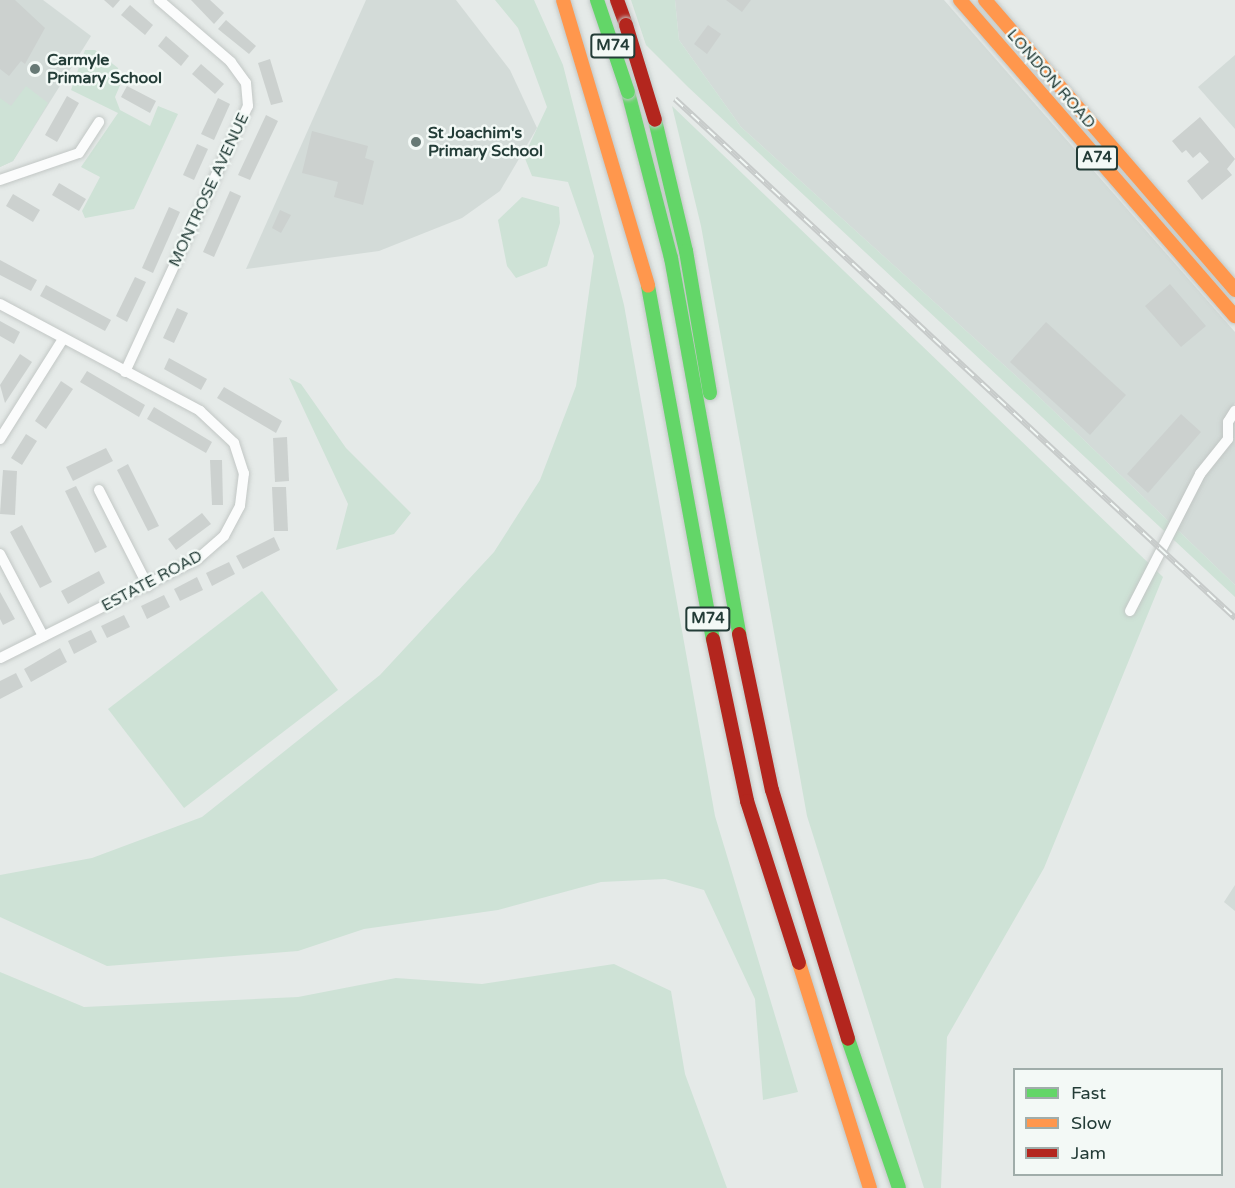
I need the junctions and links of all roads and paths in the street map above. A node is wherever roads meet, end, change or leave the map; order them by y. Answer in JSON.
{"nodes":[{"id":1,"x":159,"y":0,"type":"edge"},
{"id":2,"x":563,"y":0,"type":"edge"},
{"id":3,"x":597,"y":0,"type":"edge"},
{"id":4,"x":960,"y":0,"type":"edge"},
{"id":5,"x":986,"y":1,"type":"edge"},
{"id":6,"x":611,"y":3,"type":"edge"},
{"id":7,"x":973,"y":15,"type":"junction"},
{"id":8,"x":632,"y":96,"type":"junction"},
{"id":9,"x":99,"y":122,"type":"dead end"},
{"id":10,"x":0,"y":180,"type":"edge"},
{"id":11,"x":1235,"y":290,"type":"edge"},
{"id":12,"x":0,"y":304,"type":"edge"},
{"id":13,"x":1235,"y":316,"type":"edge"},
{"id":14,"x":63,"y":339,"type":"junction"},
{"id":15,"x":125,"y":372,"type":"junction"},
{"id":16,"x":1235,"y":411,"type":"edge"},
{"id":17,"x":1,"y":434,"type":"edge"},
{"id":18,"x":99,"y":490,"type":"dead end"},
{"id":19,"x":0,"y":554,"type":"edge"},
{"id":20,"x":148,"y":586,"type":"junction"},
{"id":21,"x":1130,"y":611,"type":"dead end"},
{"id":22,"x":43,"y":636,"type":"junction"},
{"id":23,"x":0,"y":658,"type":"edge"},
{"id":24,"x":772,"y":790,"type":"junction"},
{"id":25,"x":870,"y":1188,"type":"edge"},
{"id":26,"x":898,"y":1188,"type":"edge"}],
"edges":[{"from":1,"to":15,"type":"street","name":"MONTROSE AVENUE"},
{"from":2,"to":25,"type":"main road","number":"M74"},
{"from":3,"to":8,"type":"main road","number":"M74","bridge":true},
{"from":4,"to":7,"type":"main road","name":"LONDON ROAD","number":"A74"},
{"from":5,"to":7,"type":"main road"},
{"from":5,"to":11,"type":"main road","name":"LONDON ROAD","number":"A74"},
{"from":6,"to":8,"type":"main road"},
{"from":6,"to":24,"type":"main road","bridge":true},
{"from":7,"to":13,"type":"main road","name":"LONDON ROAD","number":"A74"},
{"from":8,"to":24,"type":"main road","number":"M74"},
{"from":9,"to":10,"type":"street"},
{"from":12,"to":14,"type":"street","name":"ESTATE ROAD"},
{"from":14,"to":15,"type":"street","name":"ESTATE ROAD"},
{"from":14,"to":17,"type":"street"},
{"from":15,"to":20,"type":"street","name":"ESTATE ROAD"},
{"from":16,"to":21,"type":"street"},
{"from":18,"to":20,"type":"street"},
{"from":19,"to":22,"type":"street"},
{"from":20,"to":22,"type":"street","name":"ESTATE ROAD"},
{"from":22,"to":23,"type":"street","name":"ESTATE ROAD"},
{"from":24,"to":26,"type":"main road","number":"M74"}]}
